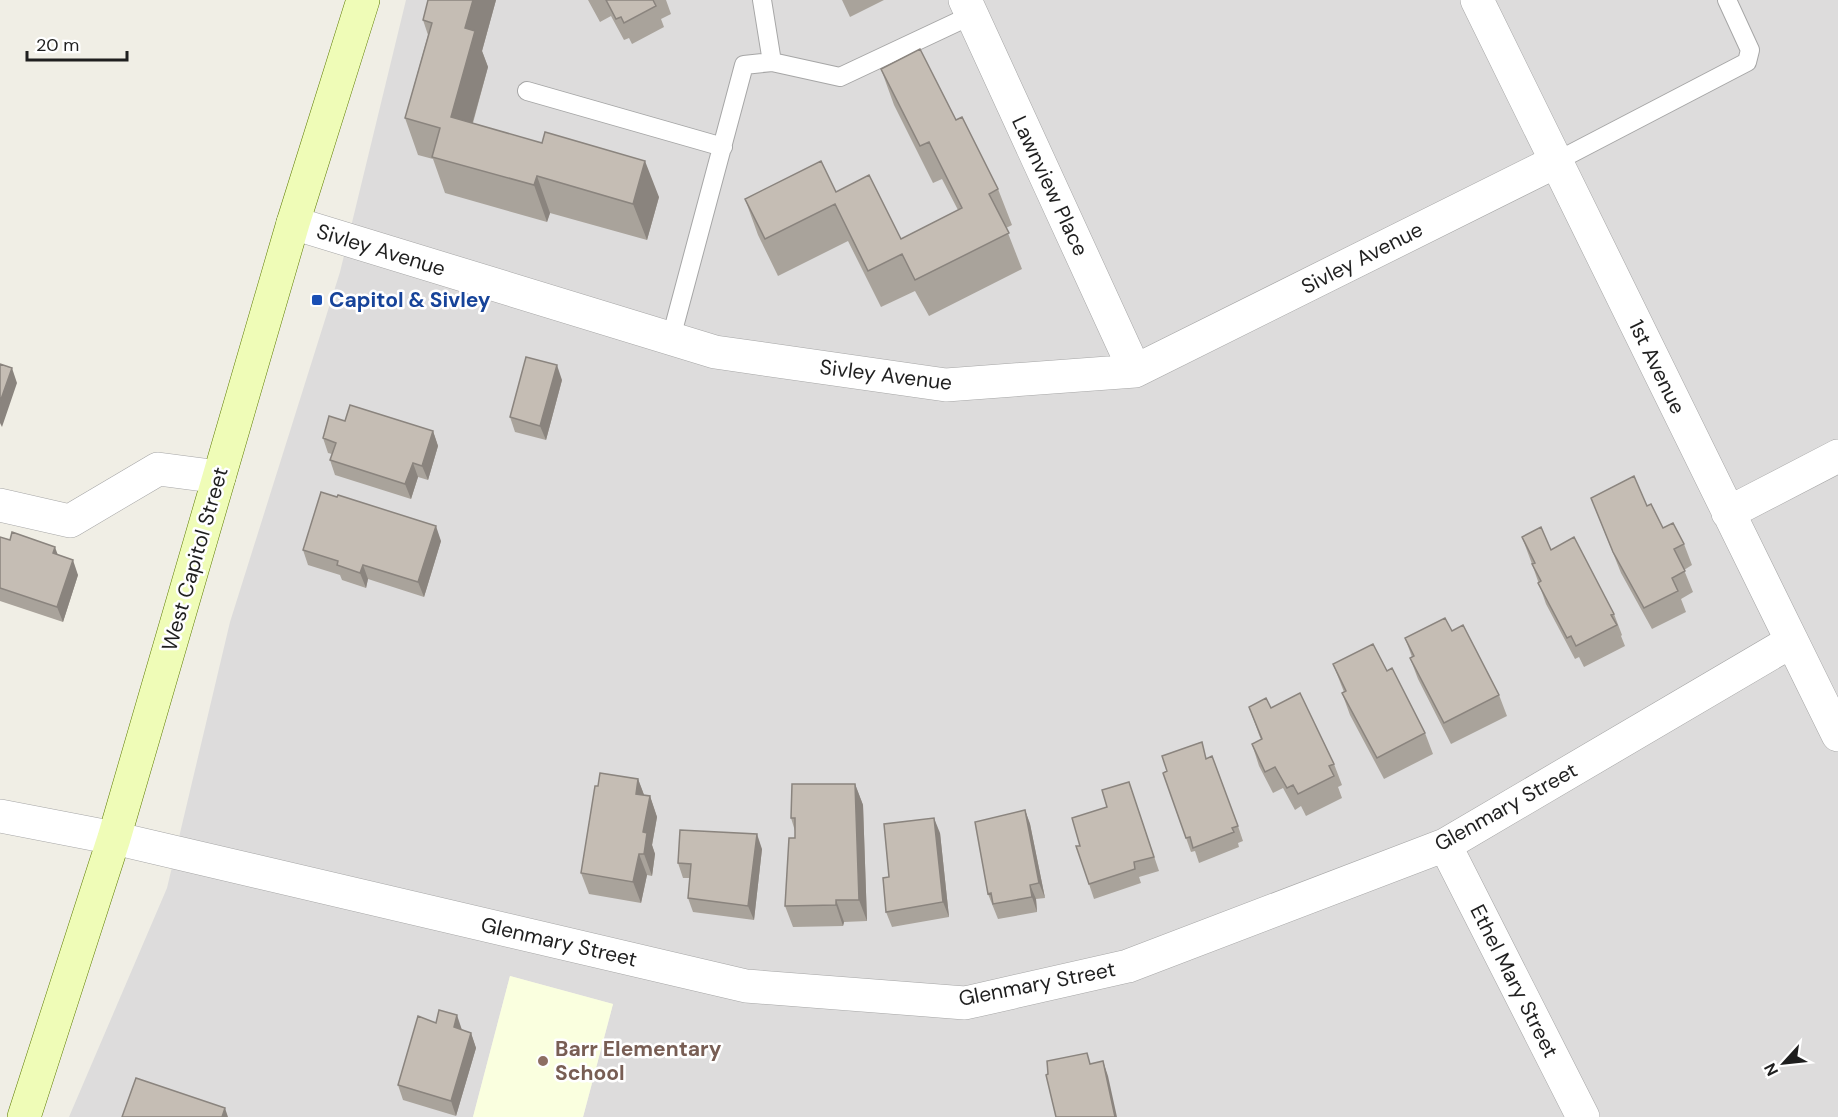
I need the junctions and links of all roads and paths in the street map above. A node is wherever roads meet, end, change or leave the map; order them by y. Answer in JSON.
{"nodes":[{"id":1,"x":363,"y":0,"type":"edge"},
{"id":2,"x":762,"y":0,"type":"edge"},
{"id":3,"x":1477,"y":0,"type":"edge"},
{"id":4,"x":1727,"y":0,"type":"edge"},
{"id":5,"x":968,"y":7,"type":"edge"},
{"id":6,"x":772,"y":62,"type":"junction"},
{"id":7,"x":526,"y":91,"type":"dead end"},
{"id":8,"x":723,"y":147,"type":"junction"},
{"id":9,"x":1557,"y":161,"type":"junction"},
{"id":10,"x":293,"y":223,"type":"junction"},
{"id":11,"x":671,"y":338,"type":"junction"},
{"id":12,"x":1135,"y":371,"type":"junction"},
{"id":13,"x":1838,"y":456,"type":"edge"},
{"id":14,"x":219,"y":477,"type":"junction"},
{"id":15,"x":0,"y":505,"type":"edge"},
{"id":16,"x":1728,"y":513,"type":"junction"},
{"id":17,"x":1792,"y":641,"type":"junction"},
{"id":18,"x":1838,"y":735,"type":"edge"},
{"id":19,"x":0,"y":816,"type":"edge"},
{"id":20,"x":114,"y":838,"type":"junction"},
{"id":21,"x":1445,"y":845,"type":"junction"},
{"id":22,"x":24,"y":1117,"type":"edge"},
{"id":23,"x":1583,"y":1117,"type":"edge"}],
"edges":[{"from":1,"to":10,"type":"main road","name":"West Capitol Street"},
{"from":2,"to":6,"type":"lane"},
{"from":3,"to":9,"type":"street","name":"1st Avenue"},
{"from":4,"to":9,"type":"lane"},
{"from":5,"to":6,"type":"lane"},
{"from":5,"to":12,"type":"street","name":"Lawnview Place"},
{"from":6,"to":8,"type":"lane"},
{"from":7,"to":8,"type":"lane"},
{"from":8,"to":11,"type":"lane"},
{"from":9,"to":12,"type":"street","name":"Sivley Avenue"},
{"from":9,"to":16,"type":"street","name":"1st Avenue"},
{"from":10,"to":11,"type":"street","name":"Sivley Avenue"},
{"from":10,"to":14,"type":"main road","name":"West Capitol Street"},
{"from":11,"to":12,"type":"street","name":"Sivley Avenue"},
{"from":13,"to":16,"type":"street"},
{"from":14,"to":15,"type":"street"},
{"from":14,"to":20,"type":"main road","name":"West Capitol Street"},
{"from":16,"to":17,"type":"street","name":"1st Avenue"},
{"from":17,"to":18,"type":"street","name":"1st Avenue"},
{"from":17,"to":21,"type":"street","name":"Glenmary Street"},
{"from":19,"to":20,"type":"street","name":"Glenmary Street"},
{"from":20,"to":21,"type":"street","name":"Glenmary Street"},
{"from":20,"to":22,"type":"main road","name":"West Capitol Street"},
{"from":21,"to":23,"type":"street","name":"Ethel Mary Street"}]}
